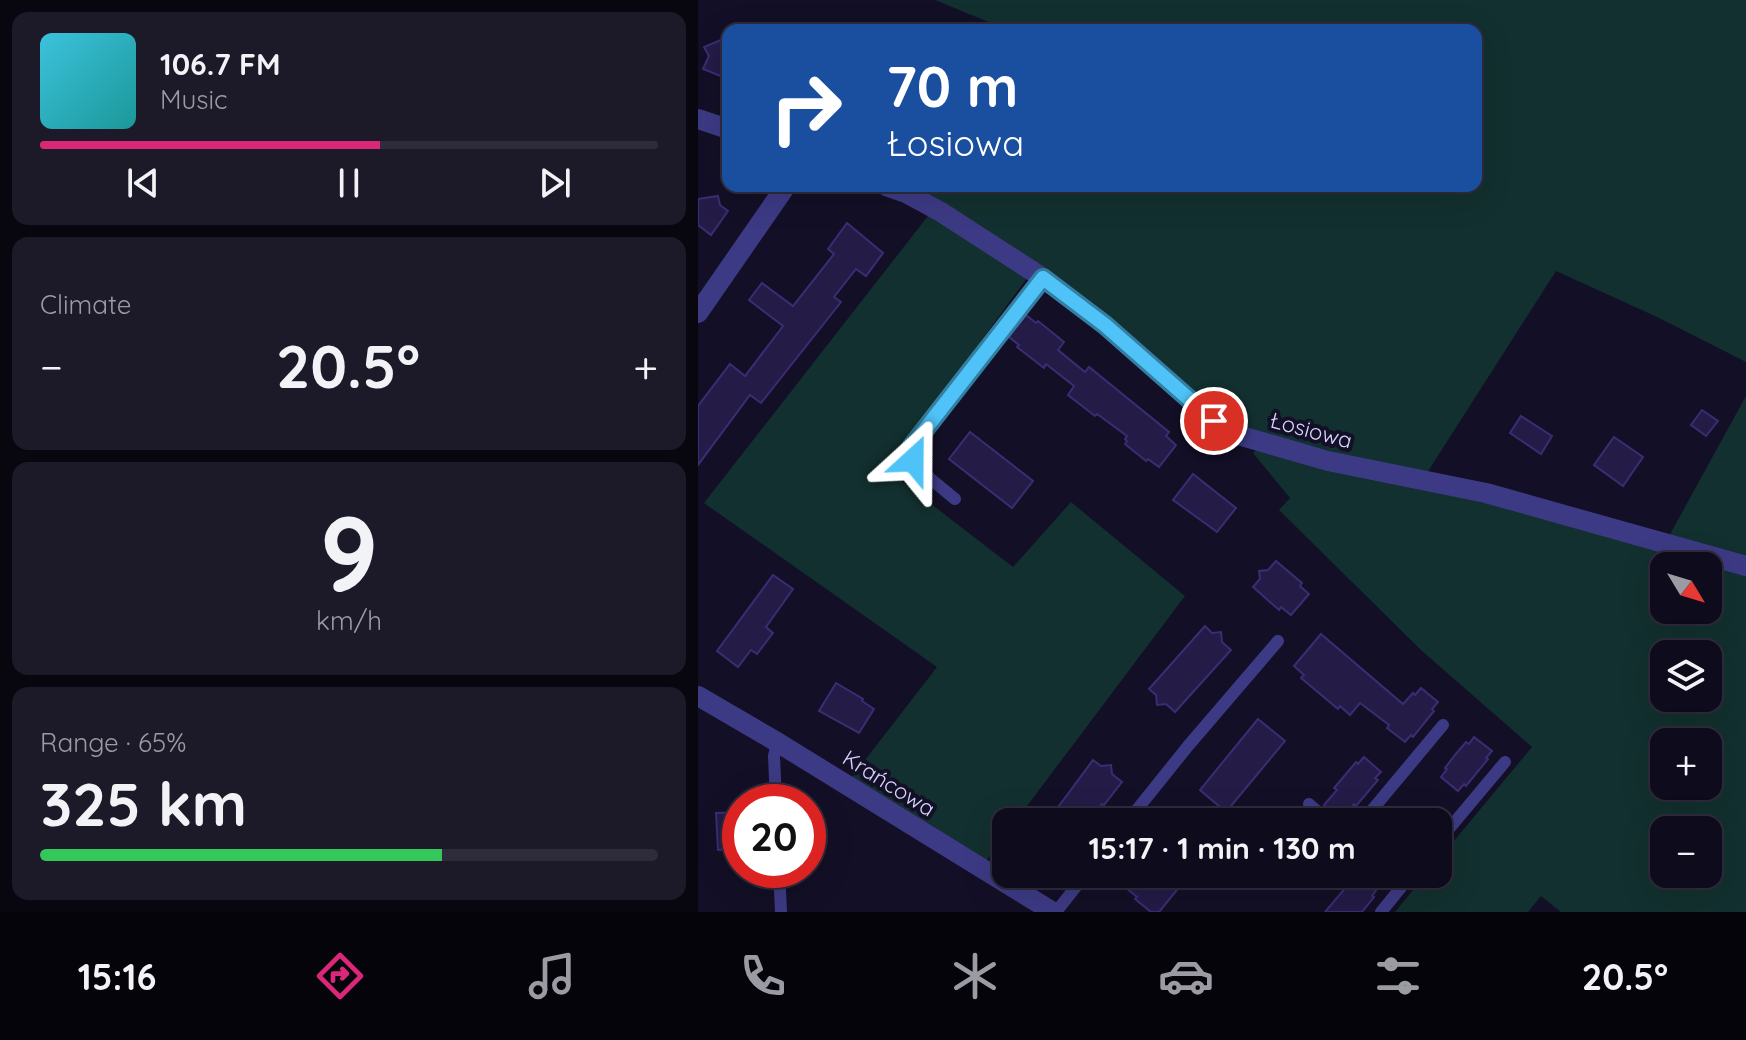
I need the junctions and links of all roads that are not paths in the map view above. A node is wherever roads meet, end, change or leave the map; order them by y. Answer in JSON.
{"nodes":[{"id":1,"x":698,"y":119,"type":"edge"},
{"id":2,"x":722,"y":127,"type":"edge"},
{"id":3,"x":782,"y":192,"type":"edge"},
{"id":4,"x":903,"y":192,"type":"edge"},
{"id":5,"x":1043,"y":278,"type":"junction"},
{"id":6,"x":698,"y":313,"type":"edge"},
{"id":7,"x":955,"y":499,"type":"dead end"},
{"id":8,"x":1746,"y":566,"type":"edge"},
{"id":9,"x":1278,"y":641,"type":"dead end"},
{"id":10,"x":698,"y":696,"type":"edge"},
{"id":11,"x":1443,"y":725,"type":"dead end"},
{"id":12,"x":777,"y":742,"type":"junction"},
{"id":13,"x":1505,"y":762,"type":"dead end"},
{"id":14,"x":775,"y":784,"type":"edge"},
{"id":15,"x":1309,"y":804,"type":"dead end"},
{"id":16,"x":1138,"y":808,"type":"edge"},
{"id":17,"x":1314,"y":808,"type":"edge"},
{"id":18,"x":1374,"y":808,"type":"edge"},
{"id":19,"x":1452,"y":825,"type":"edge"},
{"id":20,"x":780,"y":888,"type":"edge"},
{"id":21,"x":1074,"y":888,"type":"edge"},
{"id":22,"x":1401,"y":888,"type":"edge"},
{"id":23,"x":781,"y":912,"type":"edge"},
{"id":24,"x":1054,"y":912,"type":"edge"},
{"id":25,"x":1381,"y":912,"type":"edge"}],
"edges":[{"from":1,"to":2,"type":"street"},
{"from":3,"to":6,"type":"street"},
{"from":4,"to":5,"type":"street","name":"Łosiowa"},
{"from":5,"to":7,"type":"lane"},
{"from":5,"to":8,"type":"street","name":"Łosiowa"},
{"from":9,"to":16,"type":"lane"},
{"from":10,"to":12,"type":"street","name":"Krańcowa"},
{"from":11,"to":18,"type":"lane"},
{"from":12,"to":14,"type":"lane"},
{"from":12,"to":24,"type":"street","name":"Krańcowa"},
{"from":13,"to":19,"type":"lane"},
{"from":15,"to":17,"type":"lane"},
{"from":20,"to":23,"type":"lane"},
{"from":21,"to":24,"type":"lane"},
{"from":22,"to":25,"type":"lane"}]}
